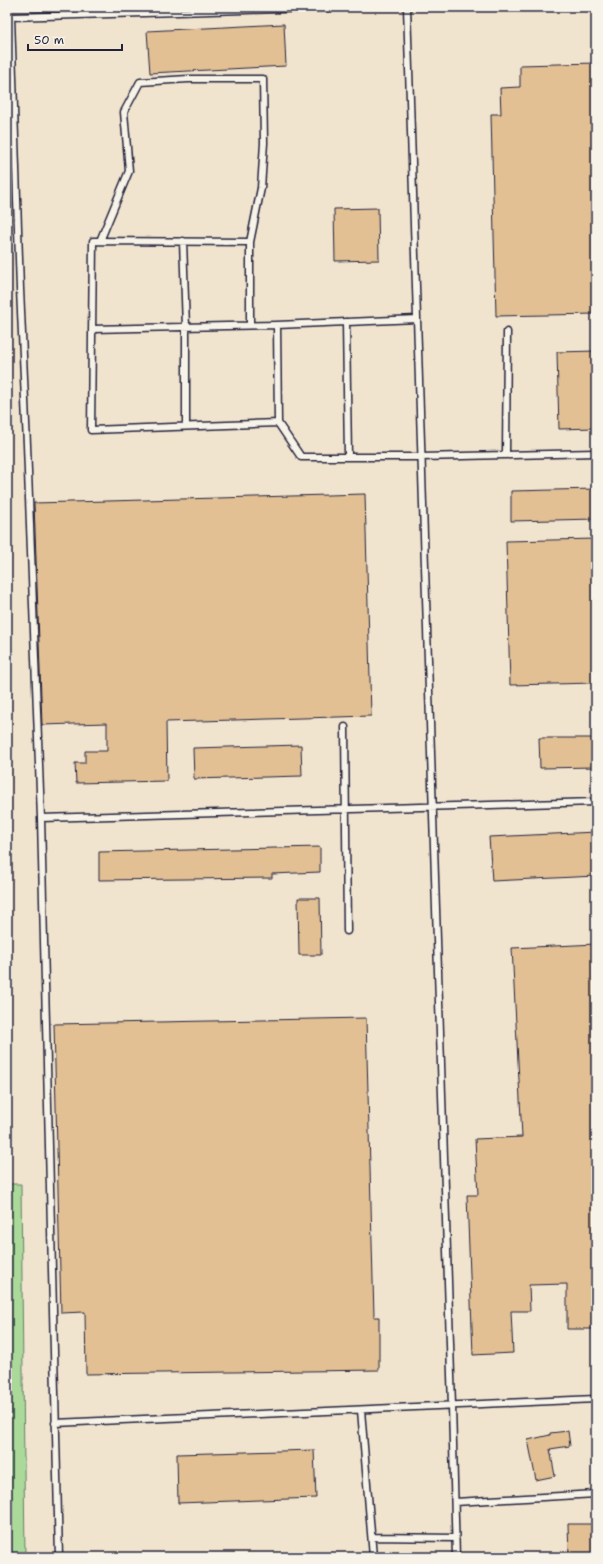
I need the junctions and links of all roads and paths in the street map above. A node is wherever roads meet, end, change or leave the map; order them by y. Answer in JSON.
{"nodes":[{"id":1,"x":346,"y":7,"type":"edge"},
{"id":2,"x":407,"y":7,"type":"edge"},
{"id":3,"x":100,"y":240,"type":"junction"},
{"id":4,"x":183,"y":241,"type":"junction"},
{"id":5,"x":250,"y":242,"type":"junction"},
{"id":6,"x":417,"y":319,"type":"junction"},
{"id":7,"x":346,"y":322,"type":"junction"},
{"id":8,"x":250,"y":325,"type":"junction"},
{"id":9,"x":277,"y":325,"type":"junction"},
{"id":10,"x":186,"y":327,"type":"junction"},
{"id":11,"x":92,"y":329,"type":"junction"},
{"id":12,"x":507,"y":332,"type":"dead end"},
{"id":13,"x":278,"y":423,"type":"junction"},
{"id":14,"x":186,"y":426,"type":"junction"},
{"id":15,"x":596,"y":453,"type":"edge"},
{"id":16,"x":506,"y":455,"type":"junction"},
{"id":17,"x":348,"y":457,"type":"junction"},
{"id":18,"x":421,"y":457,"type":"junction"},
{"id":19,"x":345,"y":728,"type":"dead end"},
{"id":20,"x":596,"y":802,"type":"edge"},
{"id":21,"x":433,"y":807,"type":"junction"},
{"id":22,"x":346,"y":809,"type":"junction"},
{"id":23,"x":41,"y":818,"type":"junction"},
{"id":24,"x":347,"y":931,"type":"dead end"},
{"id":25,"x":596,"y":1399,"type":"edge"},
{"id":26,"x":452,"y":1406,"type":"junction"},
{"id":27,"x":361,"y":1410,"type":"junction"},
{"id":28,"x":54,"y":1423,"type":"junction"},
{"id":29,"x":596,"y":1494,"type":"edge"},
{"id":30,"x":455,"y":1502,"type":"junction"},
{"id":31,"x":372,"y":1537,"type":"junction"},
{"id":32,"x":455,"y":1538,"type":"junction"},
{"id":33,"x":59,"y":1557,"type":"edge"},
{"id":34,"x":373,"y":1557,"type":"edge"},
{"id":35,"x":456,"y":1557,"type":"edge"}],
"edges":[{"from":1,"to":23,"type":"lane"},
{"from":2,"to":6,"type":"lane"},
{"from":3,"to":4,"type":"lane"},
{"from":3,"to":5,"type":"lane"},
{"from":3,"to":11,"type":"lane"},
{"from":4,"to":5,"type":"lane"},
{"from":4,"to":10,"type":"lane"},
{"from":5,"to":8,"type":"lane"},
{"from":6,"to":7,"type":"lane"},
{"from":6,"to":18,"type":"lane"},
{"from":7,"to":9,"type":"lane"},
{"from":7,"to":17,"type":"lane"},
{"from":8,"to":9,"type":"lane"},
{"from":8,"to":10,"type":"lane"},
{"from":9,"to":13,"type":"lane"},
{"from":10,"to":11,"type":"lane"},
{"from":10,"to":14,"type":"lane"},
{"from":11,"to":14,"type":"lane"},
{"from":12,"to":16,"type":"lane"},
{"from":13,"to":14,"type":"lane"},
{"from":13,"to":17,"type":"lane"},
{"from":15,"to":16,"type":"lane"},
{"from":16,"to":18,"type":"lane"},
{"from":17,"to":18,"type":"lane"},
{"from":18,"to":21,"type":"lane"},
{"from":19,"to":22,"type":"lane"},
{"from":20,"to":21,"type":"lane"},
{"from":21,"to":22,"type":"lane"},
{"from":21,"to":26,"type":"lane"},
{"from":22,"to":23,"type":"lane"},
{"from":22,"to":24,"type":"lane"},
{"from":23,"to":28,"type":"lane"},
{"from":25,"to":26,"type":"lane"},
{"from":26,"to":27,"type":"lane"},
{"from":26,"to":30,"type":"lane"},
{"from":27,"to":28,"type":"lane"},
{"from":27,"to":31,"type":"lane"},
{"from":28,"to":33,"type":"lane"},
{"from":29,"to":30,"type":"lane"},
{"from":30,"to":32,"type":"lane"},
{"from":31,"to":32,"type":"lane"},
{"from":31,"to":34,"type":"lane"},
{"from":32,"to":35,"type":"lane"}]}
